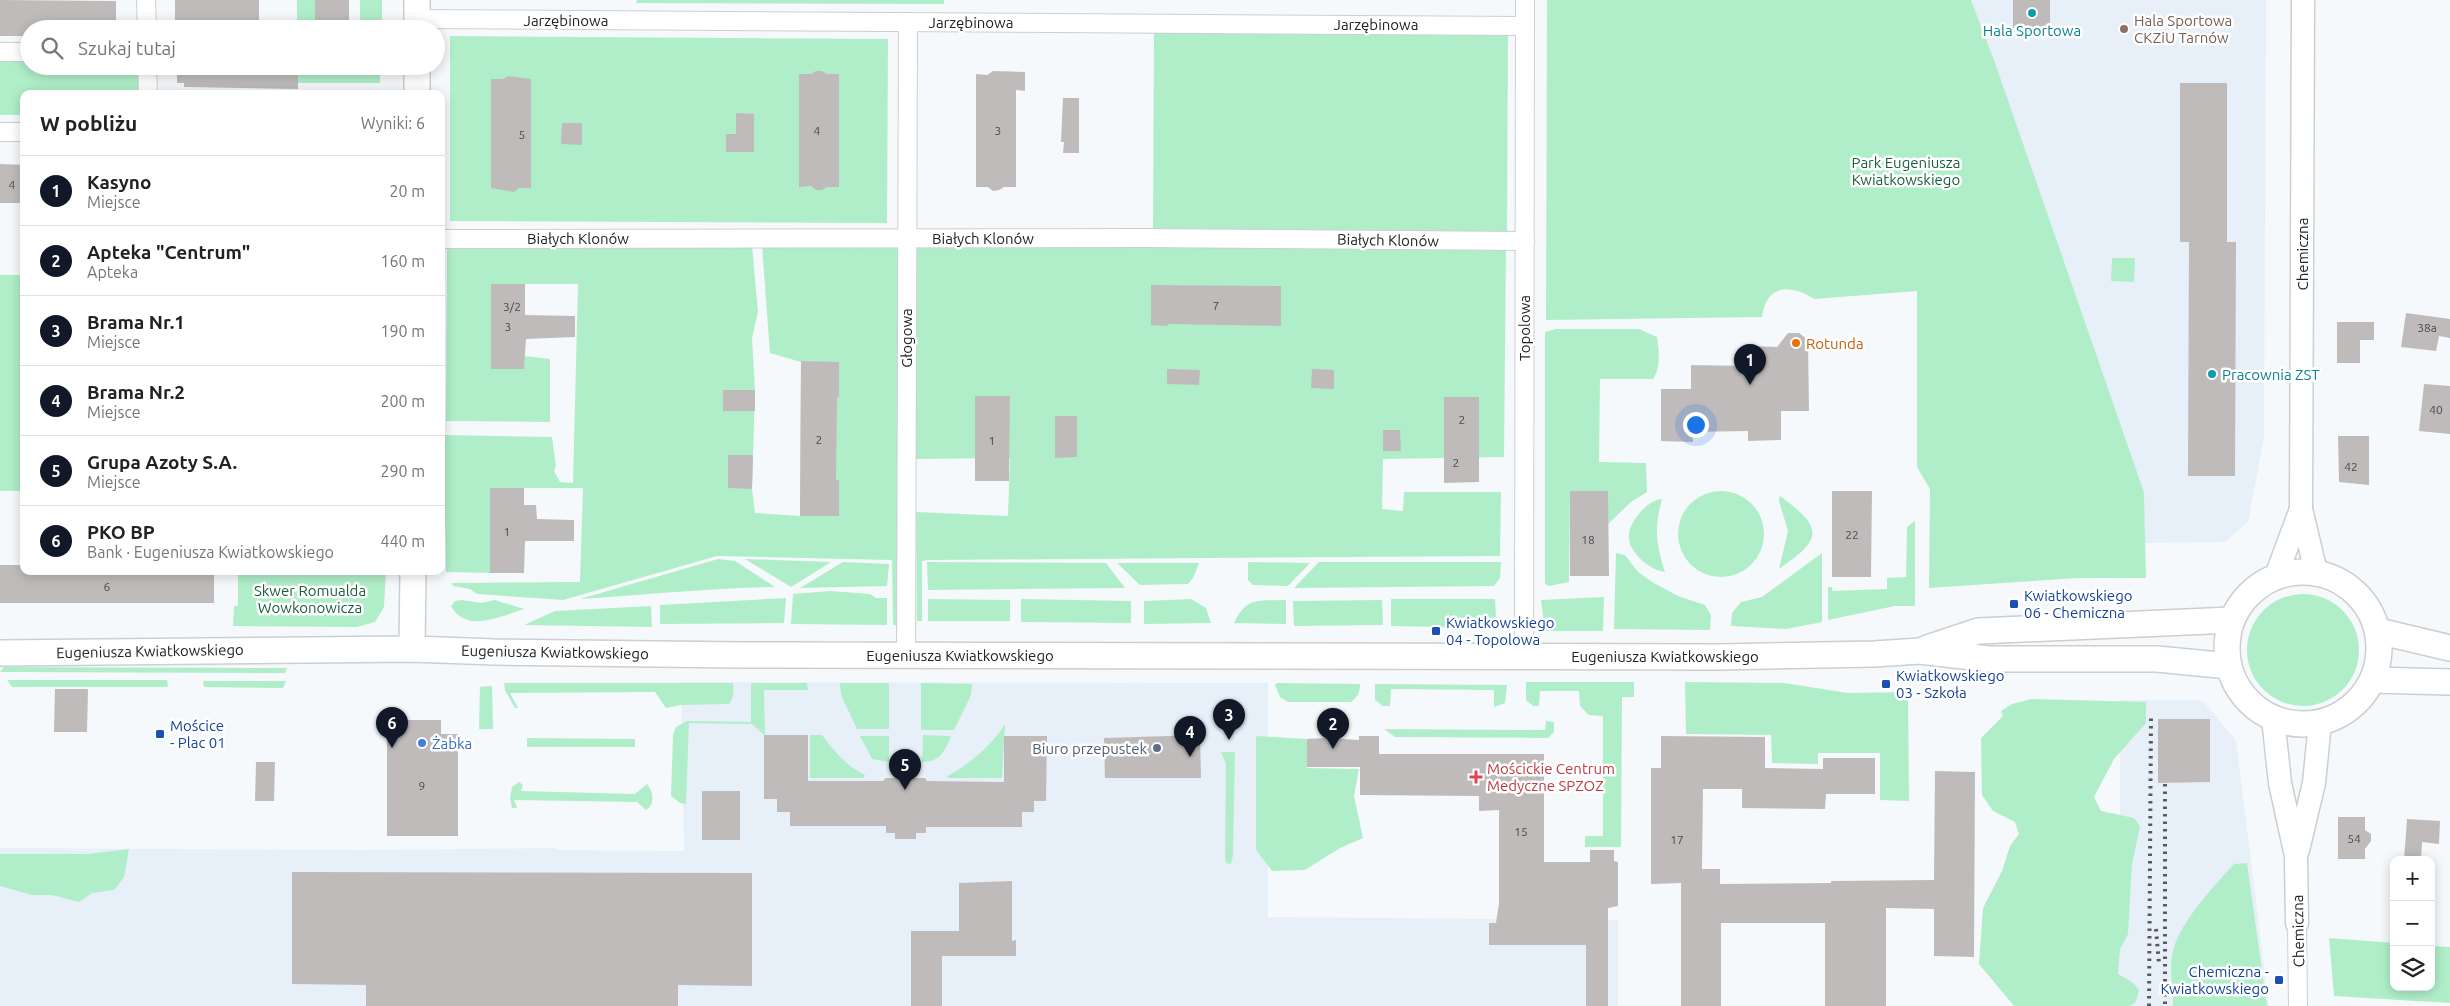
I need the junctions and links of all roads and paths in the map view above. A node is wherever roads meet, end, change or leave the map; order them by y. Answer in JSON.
{"nodes":[{"id":1,"x":146,"y":0,"type":"edge"},
{"id":2,"x":1525,"y":0,"type":"edge"},
{"id":3,"x":2303,"y":0,"type":"edge"},
{"id":4,"x":417,"y":16,"type":"edge"},
{"id":5,"x":146,"y":20,"type":"edge"},
{"id":6,"x":908,"y":22,"type":"junction"},
{"id":7,"x":1525,"y":26,"type":"junction"},
{"id":8,"x":0,"y":52,"type":"edge"},
{"id":9,"x":20,"y":52,"type":"edge"},
{"id":10,"x":147,"y":75,"type":"edge"},
{"id":11,"x":417,"y":75,"type":"edge"},
{"id":12,"x":148,"y":90,"type":"edge"},
{"id":13,"x":417,"y":90,"type":"edge"},
{"id":14,"x":0,"y":132,"type":"edge"},
{"id":15,"x":20,"y":132,"type":"edge"},
{"id":16,"x":907,"y":238,"type":"junction"},
{"id":17,"x":445,"y":239,"type":"edge"},
{"id":18,"x":1524,"y":241,"type":"junction"},
{"id":19,"x":2301,"y":508,"type":"junction"},
{"id":20,"x":2316,"y":572,"type":"junction"},
{"id":21,"x":413,"y":575,"type":"edge"},
{"id":22,"x":2276,"y":576,"type":"junction"},
{"id":23,"x":2232,"y":620,"type":"junction"},
{"id":24,"x":2378,"y":631,"type":"junction"},
{"id":25,"x":2450,"y":648,"type":"edge"},
{"id":26,"x":412,"y":649,"type":"junction"},
{"id":27,"x":1920,"y":651,"type":"junction"},
{"id":28,"x":0,"y":653,"type":"edge"},
{"id":29,"x":906,"y":654,"type":"junction"},
{"id":30,"x":1524,"y":655,"type":"junction"},
{"id":31,"x":2229,"y":666,"type":"junction"},
{"id":32,"x":2373,"y":680,"type":"junction"},
{"id":33,"x":2450,"y":682,"type":"edge"},
{"id":34,"x":2273,"y":718,"type":"junction"},
{"id":35,"x":2320,"y":722,"type":"junction"},
{"id":36,"x":2296,"y":856,"type":"junction"},
{"id":37,"x":2297,"y":923,"type":"joint"},
{"id":38,"x":2298,"y":1006,"type":"edge"}],
"edges":[{"from":1,"to":5,"type":"street"},
{"from":2,"to":7,"type":"street","name":"Topolowa"},
{"from":3,"to":19,"type":"street","name":"Chemiczna"},
{"from":4,"to":6,"type":"street","name":"Jarzębinowa"},
{"from":6,"to":7,"type":"street","name":"Jarzębinowa"},
{"from":6,"to":16,"type":"street","name":"Głogowa"},
{"from":7,"to":18,"type":"street","name":"Topolowa"},
{"from":8,"to":9,"type":"street"},
{"from":10,"to":12,"type":"street"},
{"from":11,"to":13,"type":"main road"},
{"from":14,"to":15,"type":"street"},
{"from":16,"to":17,"type":"street","name":"Białych Klonów"},
{"from":16,"to":18,"type":"street","name":"Białych Klonów"},
{"from":16,"to":29,"type":"street","name":"Głogowa"},
{"from":18,"to":30,"type":"street","name":"Topolowa"},
{"from":19,"to":20,"type":"street","name":"Chemiczna"},
{"from":19,"to":22,"type":"street","name":"Chemiczna"},
{"from":20,"to":22,"type":"main road"},
{"from":20,"to":24,"type":"main road"},
{"from":21,"to":26,"type":"main road"},
{"from":22,"to":23,"type":"main road"},
{"from":23,"to":27,"type":"main road","name":"Eugeniusza Kwiatkowskiego"},
{"from":23,"to":31,"type":"main road"},
{"from":24,"to":25,"type":"main road"},
{"from":24,"to":32,"type":"main road"},
{"from":26,"to":28,"type":"main road","name":"Eugeniusza Kwiatkowskiego"},
{"from":26,"to":29,"type":"main road","name":"Eugeniusza Kwiatkowskiego"},
{"from":27,"to":30,"type":"main road","name":"Eugeniusza Kwiatkowskiego"},
{"from":27,"to":31,"type":"main road","name":"Eugeniusza Kwiatkowskiego"},
{"from":29,"to":30,"type":"main road","name":"Eugeniusza Kwiatkowskiego"},
{"from":31,"to":34,"type":"main road"},
{"from":32,"to":33,"type":"main road"},
{"from":32,"to":35,"type":"main road"},
{"from":34,"to":35,"type":"main road"},
{"from":34,"to":36,"type":"street","name":"Chemiczna"},
{"from":35,"to":36,"type":"street","name":"Chemiczna"},
{"from":36,"to":37,"type":"street","name":"Chemiczna"},
{"from":37,"to":38,"type":"street","name":"Chemiczna"}]}
